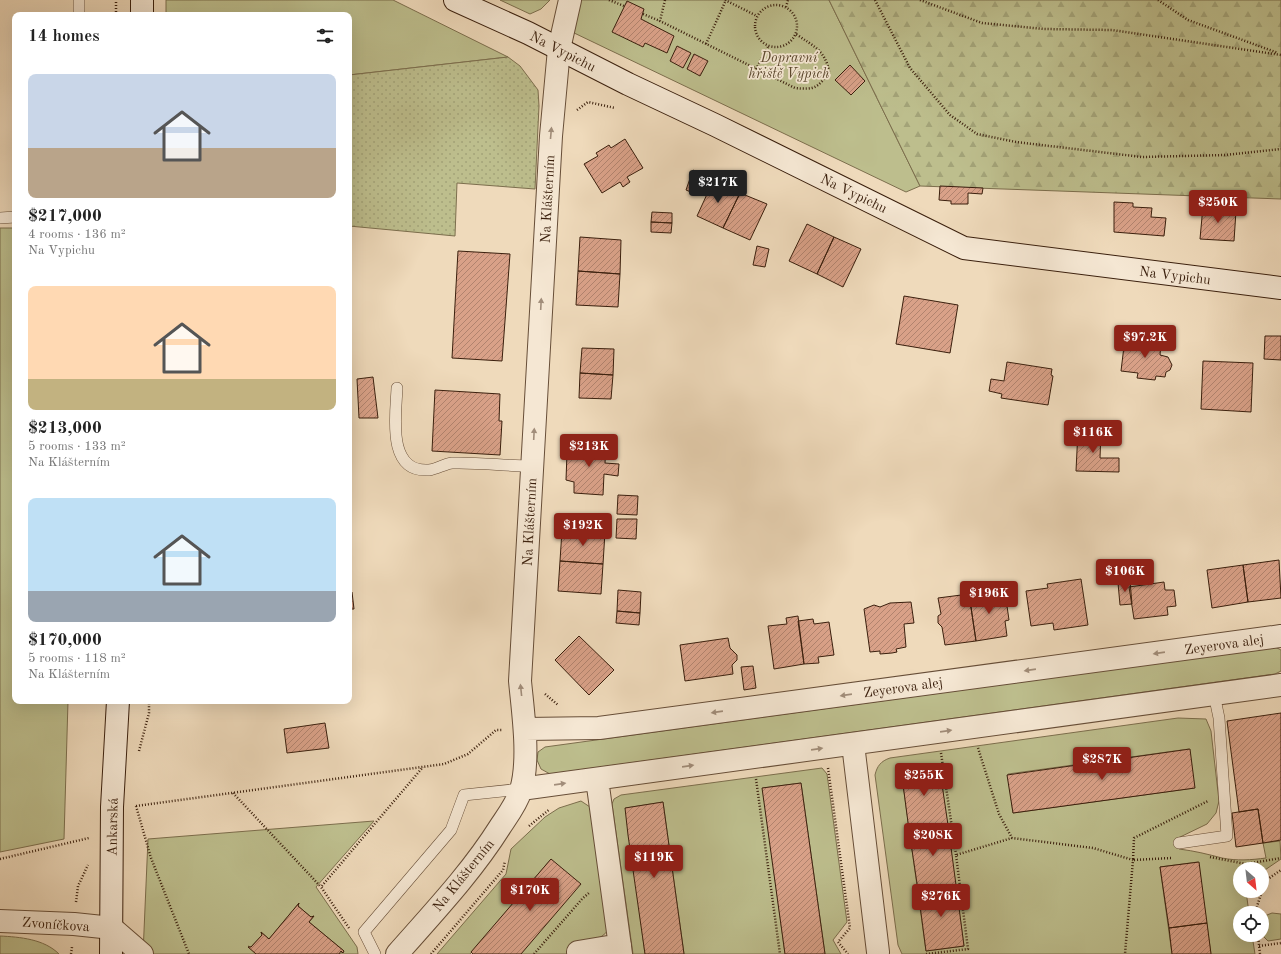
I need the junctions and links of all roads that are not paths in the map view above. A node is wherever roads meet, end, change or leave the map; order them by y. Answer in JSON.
{"nodes":[{"id":1,"x":79,"y":0,"type":"edge"},
{"id":2,"x":142,"y":0,"type":"edge"},
{"id":3,"x":455,"y":0,"type":"edge"},
{"id":4,"x":570,"y":0,"type":"edge"},
{"id":5,"x":79,"y":12,"type":"edge"},
{"id":6,"x":142,"y":12,"type":"edge"},
{"id":7,"x":559,"y":49,"type":"junction"},
{"id":8,"x":12,"y":217,"type":"edge"},
{"id":9,"x":0,"y":218,"type":"edge"},
{"id":10,"x":1281,"y":288,"type":"edge"},
{"id":11,"x":396,"y":388,"type":"dead end"},
{"id":12,"x":532,"y":466,"type":"junction"},
{"id":13,"x":1281,"y":636,"type":"edge"},
{"id":14,"x":1281,"y":685,"type":"edge"},
{"id":15,"x":1214,"y":694,"type":"junction"},
{"id":16,"x":118,"y":704,"type":"edge"},
{"id":17,"x":525,"y":728,"type":"junction"},
{"id":18,"x":853,"y":744,"type":"junction"},
{"id":19,"x":597,"y":779,"type":"junction"},
{"id":20,"x":521,"y":790,"type":"junction"},
{"id":21,"x":1179,"y":843,"type":"dead end"},
{"id":22,"x":0,"y":921,"type":"edge"},
{"id":23,"x":112,"y":928,"type":"junction"},
{"id":24,"x":621,"y":949,"type":"edge"},
{"id":25,"x":578,"y":952,"type":"dead end"},
{"id":26,"x":878,"y":952,"type":"dead end"},
{"id":27,"x":111,"y":954,"type":"edge"},
{"id":28,"x":142,"y":954,"type":"edge"},
{"id":29,"x":375,"y":954,"type":"edge"},
{"id":30,"x":397,"y":954,"type":"edge"}],
"edges":[{"from":1,"to":5,"type":"lane"},
{"from":2,"to":6,"type":"street"},
{"from":3,"to":7,"type":"street","name":"Na Vypichu"},
{"from":4,"to":7,"type":"street","name":"Na Klášterním"},
{"from":7,"to":10,"type":"street","name":"Na Vypichu"},
{"from":12,"to":7,"type":"street","name":"Na Klášterním","one_way":true},
{"from":8,"to":9,"type":"lane"},
{"from":11,"to":12,"type":"lane"},
{"from":17,"to":12,"type":"street","name":"Na Klášterním","one_way":true},
{"from":13,"to":17,"type":"street","name":"Zeyerova alej","one_way":true},
{"from":14,"to":15,"type":"street"},
{"from":18,"to":15,"type":"street","one_way":true},
{"from":15,"to":21,"type":"lane"},
{"from":16,"to":23,"type":"street","name":"Ankarská"},
{"from":17,"to":20,"type":"street","name":"Na Klášterním"},
{"from":19,"to":18,"type":"street","one_way":true},
{"from":18,"to":26,"type":"street"},
{"from":20,"to":19,"type":"street","one_way":true},
{"from":19,"to":24,"type":"street"},
{"from":20,"to":29,"type":"lane"},
{"from":20,"to":30,"type":"street","name":"Na Klášterním"},
{"from":22,"to":23,"type":"street","name":"Zvoníčkova"},
{"from":23,"to":27,"type":"street","name":"Ankarská"},
{"from":23,"to":28,"type":"street"},
{"from":24,"to":25,"type":"street"}]}
